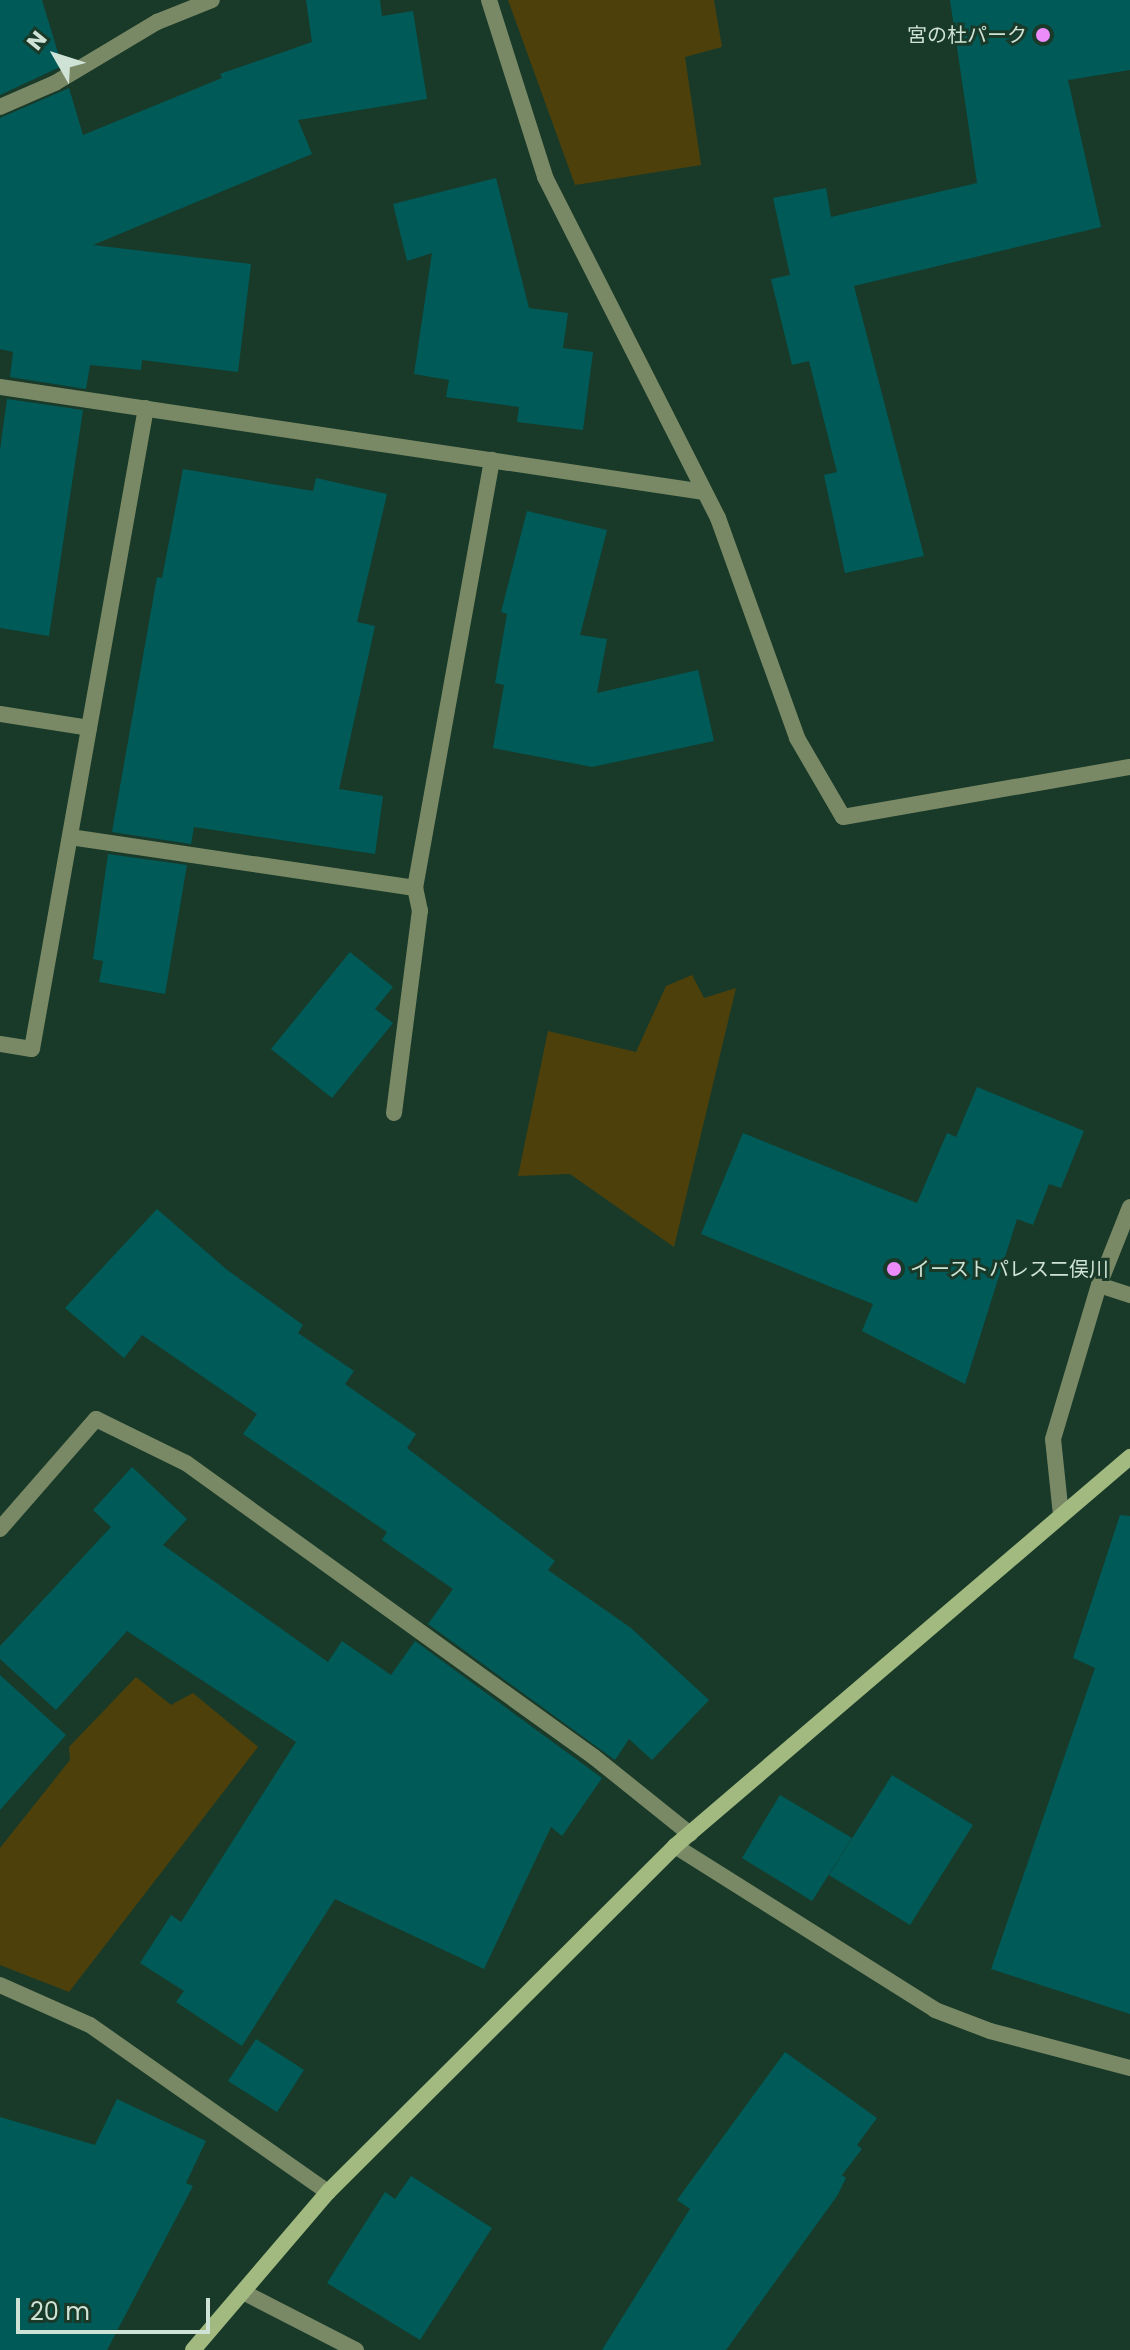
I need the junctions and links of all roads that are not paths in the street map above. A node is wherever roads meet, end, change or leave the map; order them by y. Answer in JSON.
{"nodes":[{"id":1,"x":212,"y":0,"type":"edge"},
{"id":2,"x":489,"y":0,"type":"edge"},
{"id":3,"x":0,"y":107,"type":"edge"},
{"id":4,"x":0,"y":387,"type":"edge"},
{"id":5,"x":146,"y":408,"type":"junction"},
{"id":6,"x":492,"y":460,"type":"junction"},
{"id":7,"x":704,"y":492,"type":"junction"},
{"id":8,"x":0,"y":714,"type":"edge"},
{"id":9,"x":89,"y":728,"type":"junction"},
{"id":10,"x":1130,"y":767,"type":"edge"},
{"id":11,"x":70,"y":837,"type":"junction"},
{"id":12,"x":415,"y":888,"type":"junction"},
{"id":13,"x":0,"y":1044,"type":"edge"},
{"id":14,"x":394,"y":1113,"type":"dead end"},
{"id":15,"x":1130,"y":1207,"type":"edge"},
{"id":16,"x":1099,"y":1285,"type":"junction"},
{"id":17,"x":1130,"y":1295,"type":"edge"},
{"id":18,"x":1130,"y":1457,"type":"edge"},
{"id":19,"x":1061,"y":1515,"type":"junction"},
{"id":20,"x":0,"y":1529,"type":"edge"},
{"id":21,"x":690,"y":1834,"type":"junction"},
{"id":22,"x":675,"y":1846,"type":"junction"},
{"id":23,"x":0,"y":1985,"type":"edge"},
{"id":24,"x":1130,"y":2068,"type":"edge"},
{"id":25,"x":328,"y":2192,"type":"junction"},
{"id":26,"x":243,"y":2292,"type":"junction"},
{"id":27,"x":193,"y":2350,"type":"edge"},
{"id":28,"x":356,"y":2350,"type":"edge"}],
"edges":[{"from":1,"to":3,"type":"street"},
{"from":2,"to":7,"type":"street"},
{"from":4,"to":5,"type":"street"},
{"from":5,"to":6,"type":"street"},
{"from":5,"to":9,"type":"street"},
{"from":6,"to":7,"type":"street"},
{"from":6,"to":12,"type":"street"},
{"from":7,"to":10,"type":"street"},
{"from":8,"to":9,"type":"street"},
{"from":9,"to":11,"type":"street"},
{"from":11,"to":12,"type":"street"},
{"from":11,"to":13,"type":"street"},
{"from":12,"to":14,"type":"street"},
{"from":15,"to":16,"type":"street"},
{"from":16,"to":17,"type":"street"},
{"from":16,"to":19,"type":"street"},
{"from":18,"to":19,"type":"street"},
{"from":19,"to":21,"type":"street"},
{"from":20,"to":21,"type":"street"},
{"from":21,"to":22,"type":"street"},
{"from":22,"to":24,"type":"street"},
{"from":22,"to":25,"type":"street"},
{"from":23,"to":25,"type":"street"},
{"from":25,"to":26,"type":"street"},
{"from":26,"to":27,"type":"street"},
{"from":26,"to":28,"type":"street"}]}
